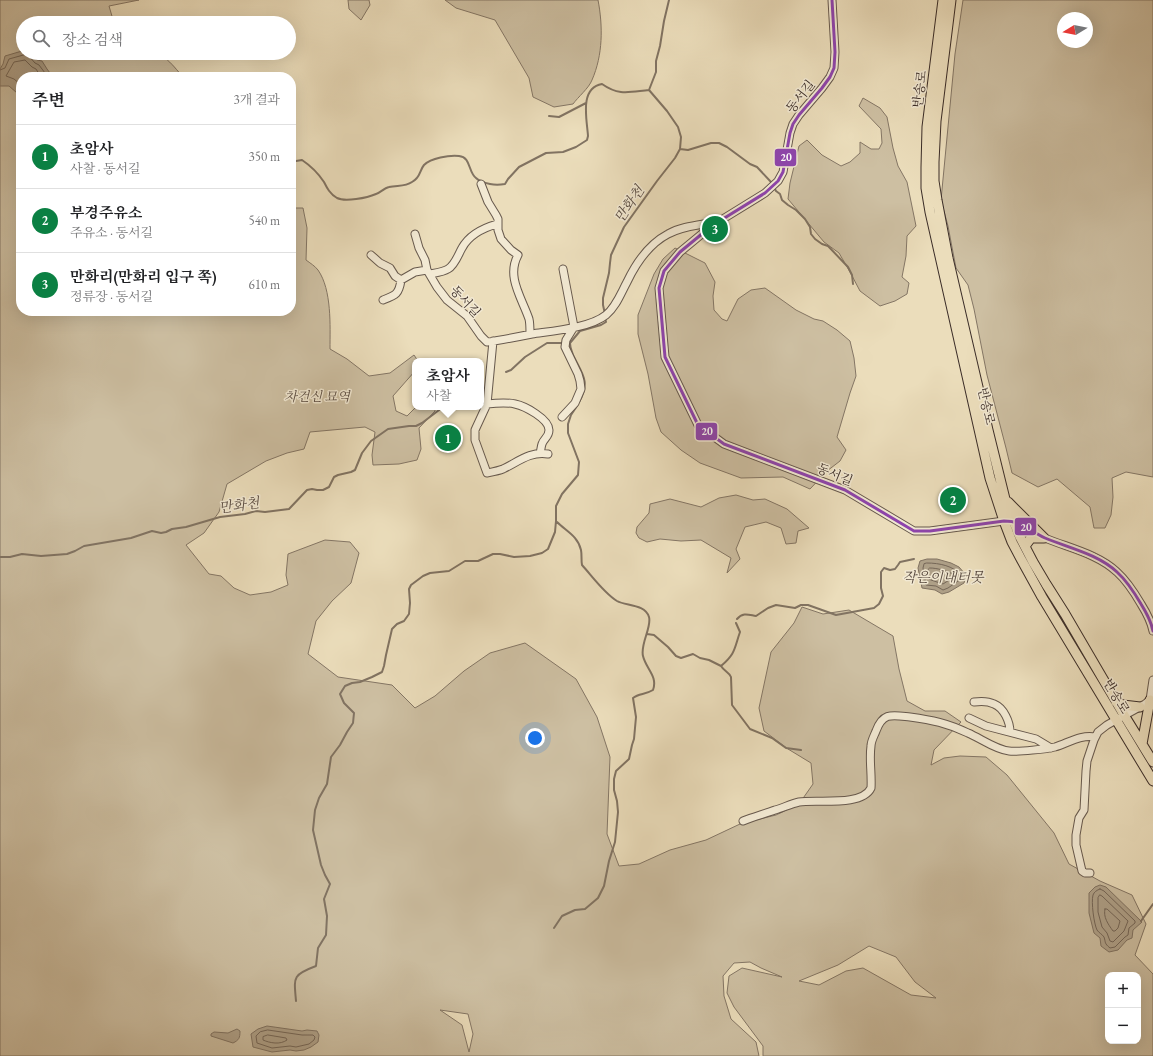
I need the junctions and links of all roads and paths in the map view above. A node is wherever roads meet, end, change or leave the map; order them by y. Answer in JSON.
{"nodes":[{"id":1,"x":832,"y":0,"type":"edge"},
{"id":2,"x":943,"y":0,"type":"edge"},
{"id":3,"x":951,"y":0,"type":"edge"},
{"id":4,"x":481,"y":184,"type":"dead end"},
{"id":5,"x":718,"y":222,"type":"junction"},
{"id":6,"x":497,"y":224,"type":"junction"},
{"id":7,"x":698,"y":225,"type":"junction"},
{"id":8,"x":415,"y":234,"type":"dead end"},
{"id":9,"x":703,"y":234,"type":"junction"},
{"id":10,"x":372,"y":255,"type":"dead end"},
{"id":11,"x":563,"y":269,"type":"dead end"},
{"id":12,"x":428,"y":272,"type":"junction"},
{"id":13,"x":401,"y":280,"type":"junction"},
{"id":14,"x":383,"y":300,"type":"dead end"},
{"id":15,"x":574,"y":327,"type":"junction"},
{"id":16,"x":530,"y":334,"type":"junction"},
{"id":17,"x":493,"y":341,"type":"junction"},
{"id":18,"x":487,"y":404,"type":"junction"},
{"id":19,"x":562,"y":417,"type":"dead end"},
{"id":20,"x":1005,"y":499,"type":"junction"},
{"id":21,"x":1004,"y":521,"type":"junction"},
{"id":22,"x":1014,"y":521,"type":"junction"},
{"id":23,"x":1044,"y":538,"type":"junction"},
{"id":24,"x":1025,"y":546,"type":"junction"},
{"id":25,"x":1153,"y":632,"type":"edge"},
{"id":26,"x":1153,"y":680,"type":"edge"},
{"id":27,"x":1150,"y":700,"type":"junction"},
{"id":28,"x":974,"y":702,"type":"dead end"},
{"id":29,"x":1116,"y":702,"type":"junction"},
{"id":30,"x":1140,"y":707,"type":"junction"},
{"id":31,"x":1124,"y":715,"type":"junction"},
{"id":32,"x":969,"y":718,"type":"dead end"},
{"id":33,"x":1116,"y":720,"type":"junction"},
{"id":34,"x":1010,"y":732,"type":"junction"},
{"id":35,"x":1095,"y":737,"type":"junction"},
{"id":36,"x":1142,"y":744,"type":"junction"},
{"id":37,"x":1131,"y":745,"type":"junction"},
{"id":38,"x":1051,"y":748,"type":"junction"},
{"id":39,"x":1151,"y":759,"type":"edge"},
{"id":40,"x":1153,"y":781,"type":"edge"},
{"id":41,"x":743,"y":821,"type":"dead end"},
{"id":42,"x":1090,"y":873,"type":"dead end"}],
"edges":[{"from":1,"to":5,"type":"street","name":"동서길"},
{"from":2,"to":21,"type":"main road","name":"반송로"},
{"from":3,"to":20,"type":"main road","name":"반송로"},
{"from":4,"to":6,"type":"street"},
{"from":5,"to":7,"type":"street","name":"동서길"},
{"from":5,"to":9,"type":"street","name":"동서길"},
{"from":6,"to":12,"type":"street"},
{"from":6,"to":16,"type":"street"},
{"from":7,"to":9,"type":"street"},
{"from":7,"to":15,"type":"street","name":"동서길"},
{"from":8,"to":12,"type":"street"},
{"from":9,"to":21,"type":"street","name":"동서길"},
{"from":10,"to":13,"type":"street"},
{"from":11,"to":15,"type":"street"},
{"from":12,"to":13,"type":"street"},
{"from":12,"to":17,"type":"street","name":"동서길"},
{"from":13,"to":14,"type":"street"},
{"from":15,"to":16,"type":"street","name":"동서길"},
{"from":15,"to":19,"type":"street"},
{"from":16,"to":17,"type":"street","name":"동서길"},
{"from":17,"to":18,"type":"street"},
{"from":18,"to":18,"type":"street"},
{"from":20,"to":22,"type":"main road","name":"반송로"},
{"from":20,"to":23,"type":"main road"},
{"from":21,"to":22,"type":"street","name":"동서길"},
{"from":21,"to":33,"type":"main road","name":"반송로"},
{"from":22,"to":23,"type":"street","name":"동서길"},
{"from":22,"to":24,"type":"main road","name":"반송로"},
{"from":23,"to":24,"type":"main road"},
{"from":23,"to":25,"type":"street","name":"동서길"},
{"from":24,"to":29,"type":"main road","name":"반송로"},
{"from":26,"to":27,"type":"street"},
{"from":27,"to":30,"type":"street"},
{"from":27,"to":36,"type":"main road"},
{"from":28,"to":34,"type":"street"},
{"from":29,"to":30,"type":"main road"},
{"from":29,"to":31,"type":"main road","name":"반송로"},
{"from":30,"to":31,"type":"street"},
{"from":31,"to":33,"type":"street"},
{"from":31,"to":36,"type":"main road","name":"반송로"},
{"from":32,"to":34,"type":"street"},
{"from":33,"to":35,"type":"street"},
{"from":33,"to":37,"type":"main road","name":"반송로"},
{"from":34,"to":38,"type":"street"},
{"from":35,"to":38,"type":"street"},
{"from":35,"to":42,"type":"street"},
{"from":36,"to":39,"type":"main road","name":"반송로"},
{"from":37,"to":39,"type":"main road"},
{"from":37,"to":40,"type":"main road","name":"반송로"},
{"from":38,"to":41,"type":"street"}]}
